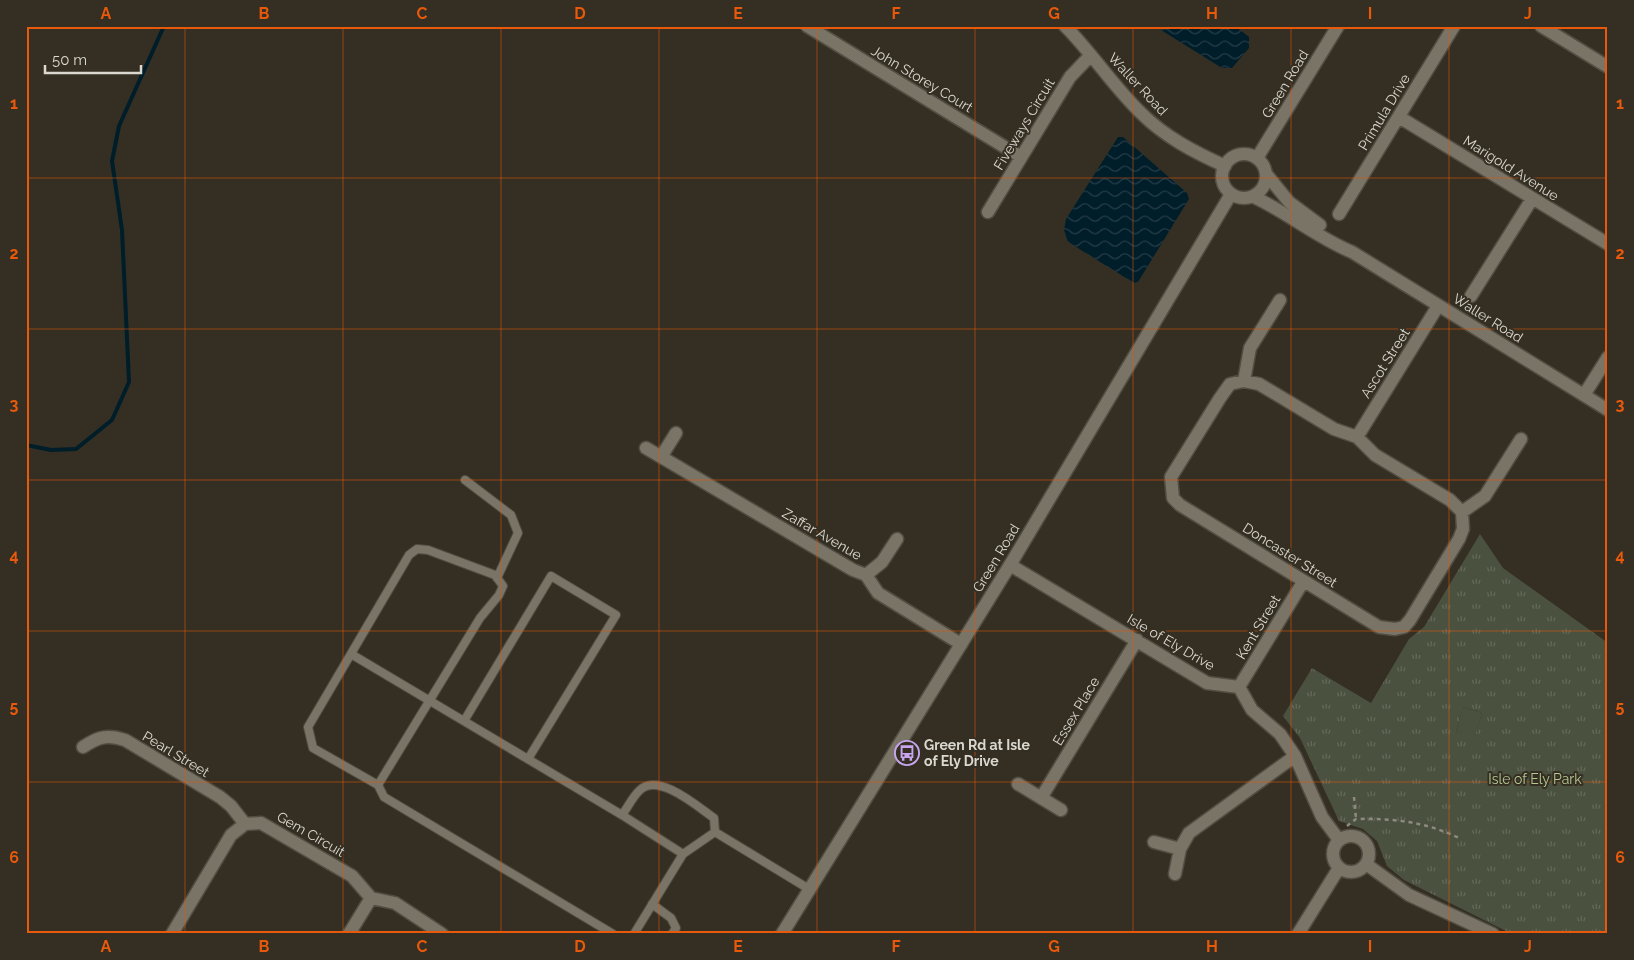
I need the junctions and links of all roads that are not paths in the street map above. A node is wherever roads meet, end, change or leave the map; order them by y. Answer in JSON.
{"nodes":[{"id":1,"x":807,"y":26,"type":"edge"},
{"id":2,"x":1065,"y":26,"type":"edge"},
{"id":3,"x":1338,"y":26,"type":"edge"},
{"id":4,"x":1454,"y":26,"type":"edge"},
{"id":5,"x":1541,"y":26,"type":"edge"},
{"id":6,"x":1091,"y":55,"type":"junction"},
{"id":7,"x":1608,"y":68,"type":"edge"},
{"id":8,"x":1399,"y":117,"type":"junction"},
{"id":9,"x":1021,"y":157,"type":"junction"},
{"id":10,"x":1257,"y":158,"type":"junction"},
{"id":11,"x":1225,"y":166,"type":"junction"},
{"id":12,"x":1267,"y":174,"type":"junction"},
{"id":13,"x":1231,"y":194,"type":"junction"},
{"id":14,"x":1254,"y":197,"type":"junction"},
{"id":15,"x":1532,"y":199,"type":"junction"},
{"id":16,"x":988,"y":212,"type":"dead end"},
{"id":17,"x":1339,"y":214,"type":"dead end"},
{"id":18,"x":1608,"y":244,"type":"edge"},
{"id":19,"x":1352,"y":252,"type":"junction"},
{"id":20,"x":1471,"y":296,"type":"dead end"},
{"id":21,"x":1280,"y":300,"type":"dead end"},
{"id":22,"x":1438,"y":306,"type":"junction"},
{"id":23,"x":1608,"y":357,"type":"edge"},
{"id":24,"x":1244,"y":380,"type":"junction"},
{"id":25,"x":1584,"y":395,"type":"junction"},
{"id":26,"x":1608,"y":410,"type":"edge"},
{"id":27,"x":676,"y":433,"type":"dead end"},
{"id":28,"x":1357,"y":437,"type":"junction"},
{"id":29,"x":1521,"y":439,"type":"dead end"},
{"id":30,"x":646,"y":448,"type":"dead end"},
{"id":31,"x":661,"y":457,"type":"junction"},
{"id":32,"x":465,"y":480,"type":"dead end"},
{"id":33,"x":1462,"y":512,"type":"junction"},
{"id":34,"x":896,"y":540,"type":"dead end"},
{"id":35,"x":1010,"y":565,"type":"junction"},
{"id":36,"x":866,"y":575,"type":"junction"},
{"id":37,"x":497,"y":578,"type":"junction"},
{"id":38,"x":1303,"y":582,"type":"junction"},
{"id":39,"x":1137,"y":640,"type":"junction"},
{"id":40,"x":961,"y":644,"type":"junction"},
{"id":41,"x":351,"y":654,"type":"junction"},
{"id":42,"x":1239,"y":687,"type":"junction"},
{"id":43,"x":430,"y":702,"type":"junction"},
{"id":44,"x":464,"y":721,"type":"junction"},
{"id":45,"x":83,"y":747,"type":"dead end"},
{"id":46,"x":1295,"y":756,"type":"junction"},
{"id":47,"x":528,"y":759,"type":"junction"},
{"id":48,"x":1018,"y":784,"type":"dead end"},
{"id":49,"x":378,"y":785,"type":"junction"},
{"id":50,"x":1041,"y":798,"type":"junction"},
{"id":51,"x":1061,"y":810,"type":"dead end"},
{"id":52,"x":622,"y":815,"type":"junction"},
{"id":53,"x":245,"y":824,"type":"junction"},
{"id":54,"x":715,"y":832,"type":"junction"},
{"id":55,"x":1339,"y":840,"type":"junction"},
{"id":56,"x":1154,"y":842,"type":"dead end"},
{"id":57,"x":1180,"y":850,"type":"junction"},
{"id":58,"x":683,"y":854,"type":"junction"},
{"id":59,"x":1366,"y":864,"type":"junction"},
{"id":60,"x":1339,"y":868,"type":"junction"},
{"id":61,"x":1175,"y":874,"type":"dead end"},
{"id":62,"x":809,"y":889,"type":"junction"},
{"id":63,"x":371,"y":898,"type":"junction"},
{"id":64,"x":652,"y":904,"type":"junction"},
{"id":65,"x":1470,"y":929,"type":"edge"},
{"id":66,"x":172,"y":934,"type":"edge"},
{"id":67,"x":349,"y":934,"type":"edge"},
{"id":68,"x":442,"y":934,"type":"edge"},
{"id":69,"x":613,"y":934,"type":"edge"},
{"id":70,"x":634,"y":934,"type":"edge"},
{"id":71,"x":672,"y":934,"type":"edge"},
{"id":72,"x":782,"y":934,"type":"edge"},
{"id":73,"x":1298,"y":934,"type":"edge"},
{"id":74,"x":1493,"y":934,"type":"edge"}],
"edges":[{"from":1,"to":9,"type":"street","name":"John Storey Court"},
{"from":2,"to":6,"type":"street","name":"Waller Road"},
{"from":3,"to":10,"type":"street","name":"Green Road"},
{"from":4,"to":8,"type":"street","name":"Primula Drive"},
{"from":5,"to":7,"type":"street"},
{"from":6,"to":9,"type":"street","name":"Fiveways Circuit"},
{"from":6,"to":11,"type":"street","name":"Waller Road"},
{"from":8,"to":15,"type":"street","name":"Marigold Avenue"},
{"from":8,"to":17,"type":"street","name":"Primula Drive"},
{"from":9,"to":16,"type":"street","name":"Fiveways Circuit"},
{"from":10,"to":11,"type":"street"},
{"from":10,"to":12,"type":"street"},
{"from":11,"to":13,"type":"street"},
{"from":12,"to":14,"type":"street"},
{"from":12,"to":19,"type":"street","name":"Waller Road"},
{"from":13,"to":14,"type":"street"},
{"from":13,"to":35,"type":"street","name":"Green Road"},
{"from":14,"to":19,"type":"street","name":"Waller Road"},
{"from":15,"to":18,"type":"street","name":"Marigold Avenue"},
{"from":15,"to":20,"type":"street"},
{"from":19,"to":22,"type":"street","name":"Waller Road"},
{"from":21,"to":24,"type":"street"},
{"from":22,"to":25,"type":"street","name":"Waller Road"},
{"from":22,"to":28,"type":"street","name":"Ascot Street"},
{"from":23,"to":25,"type":"street"},
{"from":24,"to":28,"type":"street"},
{"from":24,"to":38,"type":"street","name":"Doncaster Street"},
{"from":25,"to":26,"type":"street","name":"Waller Road"},
{"from":27,"to":31,"type":"street"},
{"from":28,"to":33,"type":"street"},
{"from":29,"to":33,"type":"street"},
{"from":30,"to":31,"type":"street","name":"Zaffar Avenue"},
{"from":31,"to":36,"type":"street","name":"Zaffar Avenue"},
{"from":32,"to":37,"type":"lane"},
{"from":33,"to":38,"type":"street","name":"Doncaster Street"},
{"from":34,"to":36,"type":"street"},
{"from":35,"to":39,"type":"street","name":"Isle of Ely Drive"},
{"from":35,"to":40,"type":"street","name":"Green Road"},
{"from":36,"to":40,"type":"street","name":"Zaffar Avenue"},
{"from":37,"to":41,"type":"lane"},
{"from":37,"to":43,"type":"lane"},
{"from":38,"to":42,"type":"street","name":"Kent Street"},
{"from":39,"to":42,"type":"street","name":"Isle of Ely Drive"},
{"from":39,"to":50,"type":"street","name":"Essex Place"},
{"from":40,"to":62,"type":"street","name":"Green Road"},
{"from":41,"to":43,"type":"lane"},
{"from":41,"to":49,"type":"lane"},
{"from":42,"to":46,"type":"street"},
{"from":43,"to":44,"type":"lane"},
{"from":43,"to":49,"type":"lane"},
{"from":44,"to":47,"type":"lane"},
{"from":44,"to":47,"type":"lane"},
{"from":45,"to":53,"type":"street","name":"Pearl Street"},
{"from":46,"to":55,"type":"street"},
{"from":46,"to":57,"type":"street"},
{"from":47,"to":52,"type":"lane"},
{"from":48,"to":50,"type":"street"},
{"from":49,"to":69,"type":"lane"},
{"from":50,"to":51,"type":"street"},
{"from":52,"to":54,"type":"lane"},
{"from":52,"to":58,"type":"lane"},
{"from":53,"to":63,"type":"street","name":"Gem Circuit"},
{"from":53,"to":66,"type":"street"},
{"from":54,"to":58,"type":"lane"},
{"from":54,"to":62,"type":"lane"},
{"from":55,"to":59,"type":"street"},
{"from":55,"to":60,"type":"street"},
{"from":56,"to":57,"type":"street"},
{"from":57,"to":61,"type":"street"},
{"from":58,"to":64,"type":"lane"},
{"from":59,"to":60,"type":"street"},
{"from":59,"to":65,"type":"street"},
{"from":60,"to":73,"type":"street"},
{"from":62,"to":72,"type":"street","name":"Green Road"},
{"from":63,"to":67,"type":"street"},
{"from":63,"to":68,"type":"street"},
{"from":64,"to":70,"type":"lane"},
{"from":64,"to":71,"type":"lane"},
{"from":65,"to":74,"type":"street"}]}
